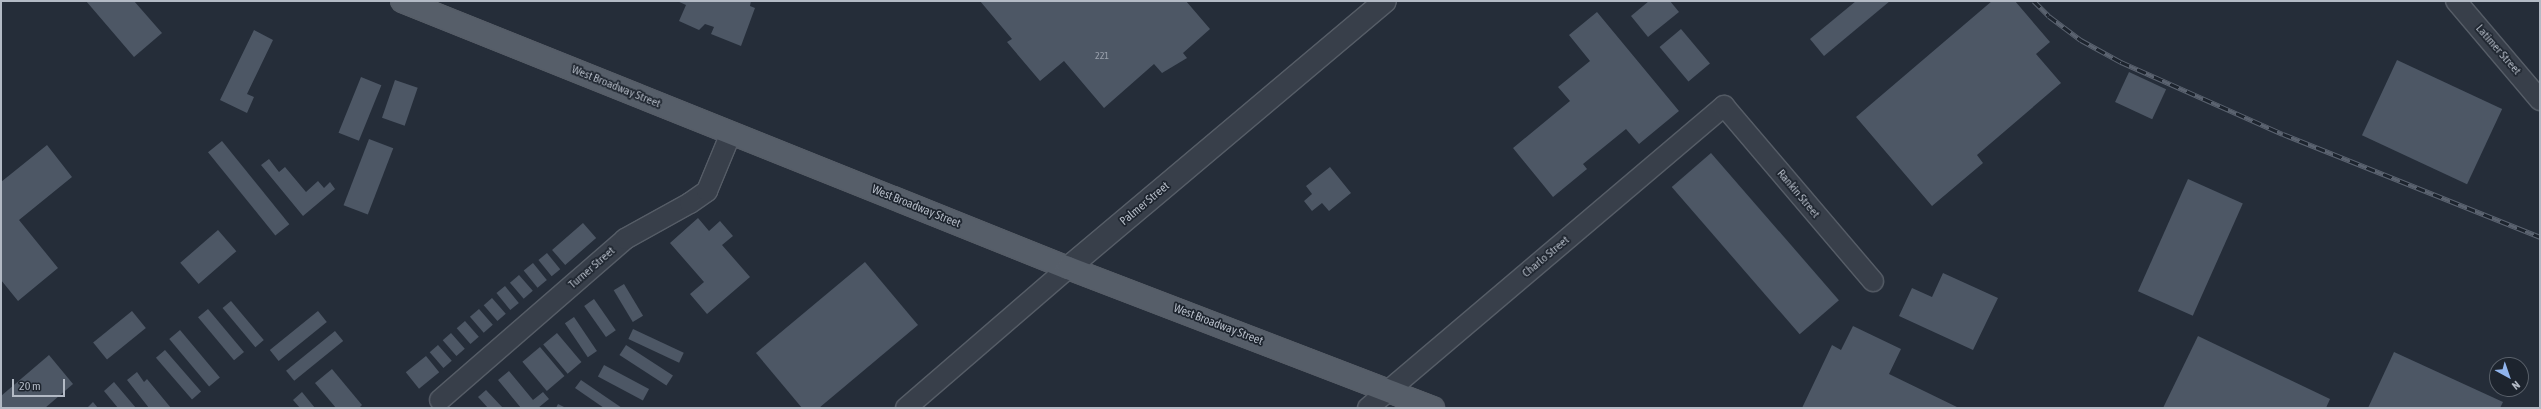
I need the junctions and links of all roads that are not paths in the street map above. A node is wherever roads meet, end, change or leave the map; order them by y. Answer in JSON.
{"nodes":[{"id":1,"x":402,"y":1,"type":"edge"},
{"id":2,"x":1385,"y":1,"type":"edge"},
{"id":3,"x":2456,"y":1,"type":"edge"},
{"id":4,"x":2540,"y":100,"type":"edge"},
{"id":5,"x":1724,"y":106,"type":"joint"},
{"id":6,"x":731,"y":133,"type":"junction"},
{"id":7,"x":1068,"y":268,"type":"junction"},
{"id":8,"x":1873,"y":281,"type":"dead end"},
{"id":9,"x":1389,"y":391,"type":"junction"},
{"id":10,"x":440,"y":400,"type":"dead end"},
{"id":11,"x":906,"y":408,"type":"edge"},
{"id":12,"x":1368,"y":408,"type":"edge"},
{"id":13,"x":1433,"y":408,"type":"edge"}],
"edges":[{"from":1,"to":6,"type":"main road","name":"West Broadway Street"},
{"from":2,"to":7,"type":"street","name":"Palmer Street"},
{"from":3,"to":4,"type":"street","name":"Latimer Street"},
{"from":5,"to":8,"type":"street","name":"Rankin Street"},
{"from":5,"to":9,"type":"street","name":"Charlo Street"},
{"from":6,"to":7,"type":"main road","name":"West Broadway Street"},
{"from":6,"to":10,"type":"street","name":"Turner Street"},
{"from":7,"to":9,"type":"main road","name":"West Broadway Street"},
{"from":7,"to":11,"type":"street","name":"Palmer Street"},
{"from":9,"to":12,"type":"street","name":"Charlo Street"},
{"from":9,"to":13,"type":"main road","name":"West Broadway Street"}]}
